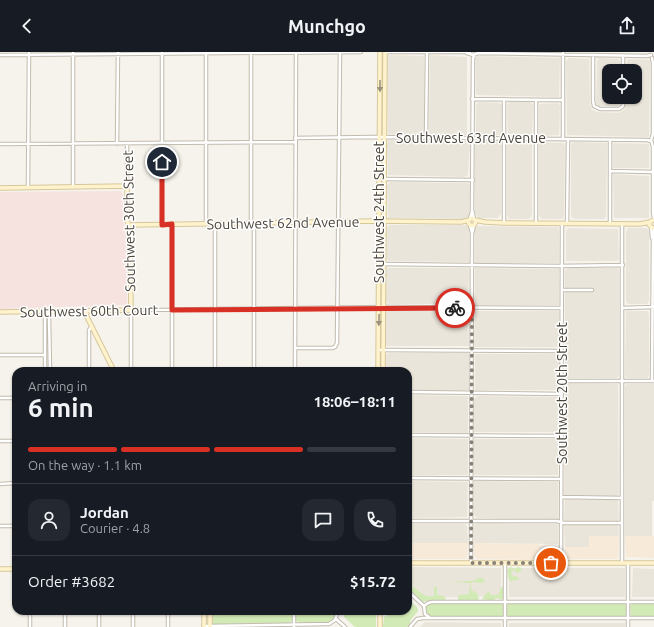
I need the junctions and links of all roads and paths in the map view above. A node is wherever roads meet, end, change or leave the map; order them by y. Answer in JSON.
{"nodes":[{"id":1,"x":251,"y":52,"type":"edge"},
{"id":2,"x":296,"y":52,"type":"edge"},
{"id":3,"x":340,"y":52,"type":"edge"},
{"id":4,"x":361,"y":52,"type":"edge"},
{"id":5,"x":380,"y":52,"type":"edge"},
{"id":6,"x":385,"y":52,"type":"edge"},
{"id":7,"x":427,"y":52,"type":"edge"},
{"id":8,"x":29,"y":53,"type":"edge"},
{"id":9,"x":73,"y":53,"type":"edge"},
{"id":10,"x":118,"y":53,"type":"edge"},
{"id":11,"x":162,"y":53,"type":"edge"},
{"id":12,"x":206,"y":53,"type":"edge"},
{"id":13,"x":472,"y":53,"type":"edge"},
{"id":14,"x":503,"y":53,"type":"edge"},
{"id":15,"x":563,"y":53,"type":"edge"},
{"id":16,"x":629,"y":54,"type":"edge"},
{"id":17,"x":0,"y":55,"type":"edge"},
{"id":18,"x":593,"y":55,"type":"junction"},
{"id":19,"x":624,"y":56,"type":"junction"},
{"id":20,"x":653,"y":57,"type":"edge"},
{"id":21,"x":623,"y":64,"type":"edge"},
{"id":22,"x":472,"y":99,"type":"junction"},
{"id":23,"x":504,"y":99,"type":"junction"},
{"id":24,"x":536,"y":100,"type":"junction"},
{"id":25,"x":563,"y":100,"type":"junction"},
{"id":26,"x":623,"y":104,"type":"edge"},
{"id":27,"x":340,"y":137,"type":"junction"},
{"id":28,"x":380,"y":137,"type":"junction"},
{"id":29,"x":384,"y":137,"type":"junction"},
{"id":30,"x":295,"y":138,"type":"junction"},
{"id":31,"x":426,"y":138,"type":"junction"},
{"id":32,"x":472,"y":138,"type":"junction"},
{"id":33,"x":504,"y":138,"type":"junction"},
{"id":34,"x":536,"y":139,"type":"junction"},
{"id":35,"x":563,"y":139,"type":"junction"},
{"id":36,"x":568,"y":139,"type":"junction"},
{"id":37,"x":610,"y":140,"type":"junction"},
{"id":38,"x":653,"y":140,"type":"edge"},
{"id":39,"x":295,"y":142,"type":"junction"},
{"id":40,"x":128,"y":143,"type":"junction"},
{"id":41,"x":162,"y":143,"type":"junction"},
{"id":42,"x":206,"y":143,"type":"junction"},
{"id":43,"x":251,"y":143,"type":"junction"},
{"id":44,"x":0,"y":144,"type":"edge"},
{"id":45,"x":28,"y":144,"type":"junction"},
{"id":46,"x":73,"y":144,"type":"junction"},
{"id":47,"x":117,"y":144,"type":"junction"},
{"id":48,"x":610,"y":172,"type":"junction"},
{"id":49,"x":653,"y":172,"type":"edge"},
{"id":50,"x":379,"y":179,"type":"junction"},
{"id":51,"x":384,"y":179,"type":"junction"},
{"id":52,"x":472,"y":180,"type":"junction"},
{"id":53,"x":128,"y":186,"type":"junction"},
{"id":54,"x":28,"y":187,"type":"junction"},
{"id":55,"x":73,"y":187,"type":"junction"},
{"id":56,"x":0,"y":188,"type":"edge"},
{"id":57,"x":379,"y":221,"type":"junction"},
{"id":58,"x":338,"y":222,"type":"junction"},
{"id":59,"x":384,"y":222,"type":"junction"},
{"id":60,"x":472,"y":222,"type":"junction"},
{"id":61,"x":252,"y":223,"type":"junction"},
{"id":62,"x":295,"y":223,"type":"junction"},
{"id":63,"x":504,"y":223,"type":"junction"},
{"id":64,"x":536,"y":223,"type":"junction"},
{"id":65,"x":562,"y":223,"type":"junction"},
{"id":66,"x":567,"y":223,"type":"junction"},
{"id":67,"x":172,"y":224,"type":"junction"},
{"id":68,"x":206,"y":224,"type":"junction"},
{"id":69,"x":215,"y":224,"type":"junction"},
{"id":70,"x":610,"y":224,"type":"junction"},
{"id":71,"x":622,"y":224,"type":"junction"},
{"id":72,"x":652,"y":224,"type":"edge"},
{"id":73,"x":129,"y":225,"type":"junction"},
{"id":74,"x":162,"y":225,"type":"junction"},
{"id":75,"x":379,"y":264,"type":"junction"},
{"id":76,"x":384,"y":264,"type":"junction"},
{"id":77,"x":472,"y":265,"type":"junction"},
{"id":78,"x":562,"y":265,"type":"junction"},
{"id":79,"x":623,"y":265,"type":"junction"},
{"id":80,"x":562,"y":290,"type":"junction"},
{"id":81,"x":592,"y":290,"type":"dead end"},
{"id":82,"x":379,"y":307,"type":"junction"},
{"id":83,"x":383,"y":307,"type":"junction"},
{"id":84,"x":653,"y":307,"type":"edge"},
{"id":85,"x":295,"y":308,"type":"junction"},
{"id":86,"x":338,"y":308,"type":"junction"},
{"id":87,"x":472,"y":308,"type":"junction"},
{"id":88,"x":562,"y":308,"type":"junction"},
{"id":89,"x":622,"y":308,"type":"junction"},
{"id":90,"x":214,"y":309,"type":"junction"},
{"id":91,"x":254,"y":309,"type":"junction"},
{"id":92,"x":131,"y":310,"type":"junction"},
{"id":93,"x":172,"y":310,"type":"junction"},
{"id":94,"x":86,"y":311,"type":"junction"},
{"id":95,"x":0,"y":312,"type":"edge"},
{"id":96,"x":47,"y":312,"type":"junction"},
{"id":97,"x":92,"y":326,"type":"junction"},
{"id":98,"x":295,"y":348,"type":"junction"},
{"id":99,"x":378,"y":350,"type":"junction"},
{"id":100,"x":383,"y":350,"type":"junction"},
{"id":101,"x":472,"y":350,"type":"junction"},
{"id":102,"x":562,"y":351,"type":"junction"},
{"id":103,"x":0,"y":355,"type":"edge"},
{"id":104,"x":45,"y":355,"type":"junction"},
{"id":105,"x":45,"y":367,"type":"edge"},
{"id":106,"x":50,"y":367,"type":"edge"},
{"id":107,"x":89,"y":367,"type":"edge"},
{"id":108,"x":112,"y":367,"type":"edge"},
{"id":109,"x":130,"y":367,"type":"edge"},
{"id":110,"x":172,"y":367,"type":"edge"},
{"id":111,"x":215,"y":367,"type":"edge"},
{"id":112,"x":254,"y":367,"type":"edge"},
{"id":113,"x":295,"y":367,"type":"edge"},
{"id":114,"x":378,"y":367,"type":"edge"},
{"id":115,"x":383,"y":367,"type":"edge"},
{"id":116,"x":562,"y":381,"type":"junction"},
{"id":117,"x":622,"y":381,"type":"junction"},
{"id":118,"x":653,"y":381,"type":"edge"},
{"id":119,"x":412,"y":392,"type":"edge"},
{"id":120,"x":471,"y":393,"type":"junction"},
{"id":121,"x":562,"y":394,"type":"junction"},
{"id":122,"x":0,"y":398,"type":"edge"},
{"id":123,"x":12,"y":398,"type":"edge"},
{"id":124,"x":412,"y":435,"type":"edge"},
{"id":125,"x":471,"y":436,"type":"junction"},
{"id":126,"x":562,"y":436,"type":"junction"},
{"id":127,"x":12,"y":440,"type":"edge"},
{"id":128,"x":0,"y":441,"type":"edge"},
{"id":129,"x":412,"y":478,"type":"edge"},
{"id":130,"x":471,"y":478,"type":"junction"},
{"id":131,"x":561,"y":479,"type":"junction"},
{"id":132,"x":12,"y":483,"type":"edge"},
{"id":133,"x":0,"y":484,"type":"edge"},
{"id":134,"x":561,"y":497,"type":"junction"},
{"id":135,"x":622,"y":498,"type":"junction"},
{"id":136,"x":412,"y":521,"type":"edge"},
{"id":137,"x":471,"y":521,"type":"junction"},
{"id":138,"x":561,"y":522,"type":"junction"},
{"id":139,"x":622,"y":523,"type":"junction"},
{"id":140,"x":0,"y":526,"type":"edge"},
{"id":141,"x":12,"y":526,"type":"edge"},
{"id":142,"x":412,"y":563,"type":"edge"},
{"id":143,"x":471,"y":563,"type":"junction"},
{"id":144,"x":505,"y":563,"type":"junction"},
{"id":145,"x":561,"y":563,"type":"junction"},
{"id":146,"x":622,"y":563,"type":"junction"},
{"id":147,"x":628,"y":563,"type":"junction"},
{"id":148,"x":654,"y":564,"type":"edge"},
{"id":149,"x":0,"y":569,"type":"edge"},
{"id":150,"x":12,"y":569,"type":"edge"},
{"id":151,"x":412,"y":595,"type":"edge"},
{"id":152,"x":505,"y":602,"type":"junction"},
{"id":153,"x":629,"y":602,"type":"junction"},
{"id":154,"x":654,"y":602,"type":"edge"},
{"id":155,"x":424,"y":606,"type":"junction"},
{"id":156,"x":30,"y":615,"type":"edge"},
{"id":157,"x":65,"y":615,"type":"edge"},
{"id":158,"x":99,"y":615,"type":"edge"},
{"id":159,"x":133,"y":615,"type":"edge"},
{"id":160,"x":168,"y":615,"type":"edge"},
{"id":161,"x":204,"y":615,"type":"edge"},
{"id":162,"x":210,"y":615,"type":"edge"},
{"id":163,"x":294,"y":615,"type":"edge"},
{"id":164,"x":337,"y":615,"type":"edge"},
{"id":165,"x":380,"y":615,"type":"edge"},
{"id":166,"x":430,"y":618,"type":"junction"},
{"id":167,"x":505,"y":618,"type":"junction"},
{"id":168,"x":628,"y":618,"type":"junction"},
{"id":169,"x":654,"y":618,"type":"edge"},
{"id":170,"x":336,"y":619,"type":"junction"},
{"id":171,"x":204,"y":626,"type":"edge"},
{"id":172,"x":210,"y":626,"type":"edge"},
{"id":173,"x":294,"y":626,"type":"edge"},
{"id":174,"x":30,"y":627,"type":"edge"},
{"id":175,"x":65,"y":627,"type":"edge"},
{"id":176,"x":99,"y":627,"type":"edge"},
{"id":177,"x":133,"y":627,"type":"edge"},
{"id":178,"x":168,"y":627,"type":"edge"},
{"id":179,"x":345,"y":627,"type":"edge"},
{"id":180,"x":380,"y":627,"type":"edge"},
{"id":181,"x":410,"y":627,"type":"edge"},
{"id":182,"x":505,"y":627,"type":"edge"},
{"id":183,"x":628,"y":627,"type":"edge"}],
"edges":[{"from":1,"to":2,"type":"street"},
{"from":1,"to":12,"type":"street"},
{"from":1,"to":43,"type":"street"},
{"from":2,"to":3,"type":"street"},
{"from":2,"to":30,"type":"street"},
{"from":3,"to":4,"type":"street"},
{"from":3,"to":27,"type":"street"},
{"from":5,"to":28,"type":"street","name":"Southwest 24th Street","one_way":true},
{"from":6,"to":7,"type":"street"},
{"from":6,"to":29,"type":"street","name":"Southwest 24th Street"},
{"from":7,"to":13,"type":"street"},
{"from":7,"to":31,"type":"street"},
{"from":8,"to":9,"type":"street"},
{"from":8,"to":17,"type":"street"},
{"from":8,"to":45,"type":"street"},
{"from":9,"to":10,"type":"street"},
{"from":9,"to":46,"type":"street"},
{"from":10,"to":11,"type":"street"},
{"from":10,"to":47,"type":"street","name":"Southwest 30th Street"},
{"from":11,"to":12,"type":"street"},
{"from":11,"to":41,"type":"street"},
{"from":12,"to":42,"type":"street"},
{"from":13,"to":14,"type":"street"},
{"from":13,"to":22,"type":"street"},
{"from":14,"to":15,"type":"street"},
{"from":15,"to":18,"type":"street"},
{"from":15,"to":25,"type":"street"},
{"from":16,"to":19,"type":"street"},
{"from":16,"to":20,"type":"street"},
{"from":18,"to":19,"type":"street"},
{"from":18,"to":26,"type":"street"},
{"from":19,"to":21,"type":"street"},
{"from":20,"to":38,"type":"street"},
{"from":22,"to":23,"type":"street"},
{"from":22,"to":32,"type":"street"},
{"from":23,"to":24,"type":"street"},
{"from":23,"to":33,"type":"street"},
{"from":24,"to":25,"type":"street"},
{"from":24,"to":34,"type":"street"},
{"from":25,"to":35,"type":"street"},
{"from":27,"to":28,"type":"street","name":"Southwest 63rd Avenue"},
{"from":27,"to":30,"type":"street","name":"Southwest 63rd Avenue"},
{"from":27,"to":58,"type":"street"},
{"from":28,"to":29,"type":"street","name":"Southwest 63rd Avenue"},
{"from":28,"to":50,"type":"street","name":"Southwest 24th Street"},
{"from":29,"to":31,"type":"street","name":"Southwest 63rd Avenue"},
{"from":29,"to":51,"type":"street","name":"Southwest 24th Street"},
{"from":30,"to":39,"type":"street"},
{"from":31,"to":32,"type":"street","name":"Southwest 63rd Avenue"},
{"from":32,"to":33,"type":"street","name":"Southwest 63rd Avenue"},
{"from":32,"to":52,"type":"street"},
{"from":33,"to":34,"type":"street","name":"Southwest 63rd Avenue"},
{"from":33,"to":63,"type":"street"},
{"from":34,"to":35,"type":"street","name":"Southwest 63rd Avenue"},
{"from":34,"to":64,"type":"street"},
{"from":35,"to":36,"type":"street","name":"Southwest 63rd Avenue"},
{"from":36,"to":37,"type":"street","name":"Southwest 63rd Avenue"},
{"from":36,"to":66,"type":"street"},
{"from":37,"to":38,"type":"street","name":"Southwest 63rd Avenue"},
{"from":37,"to":48,"type":"street"},
{"from":38,"to":49,"type":"street"},
{"from":39,"to":43,"type":"street"},
{"from":39,"to":62,"type":"street"},
{"from":40,"to":41,"type":"street"},
{"from":40,"to":47,"type":"street"},
{"from":40,"to":53,"type":"street","name":"Southwest 30th Street"},
{"from":41,"to":42,"type":"street"},
{"from":41,"to":74,"type":"street"},
{"from":42,"to":43,"type":"street"},
{"from":42,"to":68,"type":"street"},
{"from":43,"to":61,"type":"street"},
{"from":44,"to":45,"type":"street"},
{"from":45,"to":46,"type":"street"},
{"from":45,"to":54,"type":"street"},
{"from":46,"to":47,"type":"street"},
{"from":46,"to":55,"type":"street"},
{"from":48,"to":49,"type":"street"},
{"from":48,"to":70,"type":"street"},
{"from":49,"to":72,"type":"street"},
{"from":50,"to":51,"type":"street"},
{"from":50,"to":57,"type":"street","name":"Southwest 24th Street"},
{"from":51,"to":52,"type":"street"},
{"from":51,"to":59,"type":"street","name":"Southwest 24th Street"},
{"from":52,"to":60,"type":"street"},
{"from":53,"to":55,"type":"street"},
{"from":53,"to":73,"type":"street","name":"Southwest 30th Street"},
{"from":54,"to":55,"type":"street"},
{"from":54,"to":56,"type":"street"},
{"from":57,"to":58,"type":"street","name":"Southwest 62nd Avenue"},
{"from":57,"to":59,"type":"street","name":"Southwest 62nd Avenue"},
{"from":57,"to":75,"type":"street","name":"Southwest 24th Street"},
{"from":58,"to":62,"type":"street","name":"Southwest 62nd Avenue"},
{"from":58,"to":86,"type":"street"},
{"from":59,"to":60,"type":"street","name":"Southwest 62nd Avenue"},
{"from":59,"to":76,"type":"street","name":"Southwest 24th Street"},
{"from":60,"to":63,"type":"street","name":"Southwest 62nd Avenue"},
{"from":60,"to":77,"type":"street"},
{"from":61,"to":62,"type":"street","name":"Southwest 62nd Avenue"},
{"from":61,"to":69,"type":"street","name":"Southwest 62nd Avenue"},
{"from":61,"to":91,"type":"street"},
{"from":62,"to":85,"type":"street"},
{"from":63,"to":64,"type":"street","name":"Southwest 62nd Avenue"},
{"from":64,"to":65,"type":"street","name":"Southwest 62nd Avenue"},
{"from":65,"to":66,"type":"street","name":"Southwest 62nd Avenue"},
{"from":65,"to":78,"type":"street","name":"Southwest 20th Street"},
{"from":66,"to":70,"type":"street","name":"Southwest 62nd Avenue"},
{"from":67,"to":68,"type":"street","name":"Southwest 62nd Avenue"},
{"from":67,"to":74,"type":"street","name":"Southwest 62nd Avenue"},
{"from":67,"to":93,"type":"street"},
{"from":68,"to":69,"type":"street","name":"Southwest 62nd Avenue"},
{"from":69,"to":90,"type":"street"},
{"from":70,"to":71,"type":"street","name":"Southwest 62nd Avenue"},
{"from":71,"to":72,"type":"street","name":"Southwest 62nd Avenue"},
{"from":71,"to":79,"type":"street"},
{"from":72,"to":84,"type":"street"},
{"from":73,"to":74,"type":"street","name":"Southwest 62nd Avenue"},
{"from":73,"to":92,"type":"street","name":"Southwest 30th Street"},
{"from":75,"to":76,"type":"street"},
{"from":75,"to":82,"type":"street","name":"Southwest 24th Street"},
{"from":76,"to":77,"type":"street"},
{"from":76,"to":83,"type":"street","name":"Southwest 24th Street"},
{"from":77,"to":78,"type":"street"},
{"from":77,"to":87,"type":"street"},
{"from":78,"to":79,"type":"street"},
{"from":78,"to":80,"type":"street","name":"Southwest 20th Street"},
{"from":79,"to":89,"type":"street"},
{"from":80,"to":81,"type":"street"},
{"from":80,"to":88,"type":"street","name":"Southwest 20th Street"},
{"from":82,"to":83,"type":"street","name":"Southwest 60th Court"},
{"from":82,"to":86,"type":"street","name":"Southwest 60th Court"},
{"from":82,"to":99,"type":"street","name":"Southwest 24th Street","one_way":true},
{"from":83,"to":87,"type":"street","name":"Southwest 60th Court"},
{"from":83,"to":100,"type":"street","name":"Southwest 24th Street"},
{"from":84,"to":89,"type":"street"},
{"from":84,"to":118,"type":"street"},
{"from":85,"to":86,"type":"street","name":"Southwest 60th Court"},
{"from":85,"to":91,"type":"street","name":"Southwest 60th Court"},
{"from":85,"to":98,"type":"street"},
{"from":86,"to":98,"type":"street"},
{"from":87,"to":88,"type":"street","name":"Southwest 60th Court"},
{"from":87,"to":101,"type":"street"},
{"from":88,"to":102,"type":"street","name":"Southwest 20th Street"},
{"from":89,"to":117,"type":"street"},
{"from":90,"to":91,"type":"street","name":"Southwest 60th Court"},
{"from":90,"to":93,"type":"street","name":"Southwest 60th Court"},
{"from":90,"to":111,"type":"street"},
{"from":91,"to":112,"type":"street"},
{"from":92,"to":93,"type":"street","name":"Southwest 60th Court"},
{"from":92,"to":94,"type":"street","name":"Southwest 60th Court"},
{"from":92,"to":109,"type":"street","name":"Southwest 30th Street"},
{"from":93,"to":110,"type":"street"},
{"from":94,"to":96,"type":"street","name":"Southwest 60th Court"},
{"from":94,"to":97,"type":"street"},
{"from":95,"to":96,"type":"street","name":"Southwest 60th Court"},
{"from":96,"to":104,"type":"street"},
{"from":96,"to":106,"type":"street"},
{"from":97,"to":107,"type":"street"},
{"from":97,"to":108,"type":"street"},
{"from":98,"to":113,"type":"street"},
{"from":99,"to":100,"type":"street"},
{"from":99,"to":114,"type":"street","name":"Southwest 24th Street"},
{"from":100,"to":101,"type":"street"},
{"from":100,"to":115,"type":"street","name":"Southwest 24th Street"},
{"from":101,"to":102,"type":"street"},
{"from":101,"to":120,"type":"street"},
{"from":102,"to":116,"type":"street","name":"Southwest 20th Street"},
{"from":103,"to":104,"type":"street"},
{"from":104,"to":105,"type":"street"},
{"from":116,"to":117,"type":"street"},
{"from":116,"to":121,"type":"street","name":"Southwest 20th Street"},
{"from":117,"to":118,"type":"street"},
{"from":117,"to":135,"type":"street"},
{"from":119,"to":120,"type":"street"},
{"from":120,"to":121,"type":"street"},
{"from":120,"to":125,"type":"street"},
{"from":121,"to":126,"type":"street","name":"Southwest 20th Street"},
{"from":122,"to":123,"type":"street"},
{"from":124,"to":125,"type":"street"},
{"from":125,"to":126,"type":"street"},
{"from":125,"to":130,"type":"street"},
{"from":126,"to":131,"type":"street","name":"Southwest 20th Street"},
{"from":127,"to":128,"type":"street"},
{"from":129,"to":130,"type":"street"},
{"from":130,"to":131,"type":"street"},
{"from":130,"to":137,"type":"street"},
{"from":131,"to":134,"type":"street","name":"Southwest 20th Street"},
{"from":132,"to":133,"type":"street"},
{"from":134,"to":135,"type":"street"},
{"from":134,"to":138,"type":"street","name":"Southwest 20th Street"},
{"from":135,"to":139,"type":"street"},
{"from":136,"to":137,"type":"street"},
{"from":137,"to":138,"type":"street"},
{"from":137,"to":143,"type":"street"},
{"from":138,"to":139,"type":"street"},
{"from":138,"to":145,"type":"street","name":"Southwest 20th Street"},
{"from":139,"to":146,"type":"street"},
{"from":140,"to":141,"type":"street"},
{"from":142,"to":143,"type":"street"},
{"from":143,"to":144,"type":"street"},
{"from":144,"to":145,"type":"street"},
{"from":144,"to":152,"type":"street"},
{"from":145,"to":146,"type":"street"},
{"from":146,"to":147,"type":"street"},
{"from":147,"to":148,"type":"street"},
{"from":147,"to":153,"type":"street"},
{"from":149,"to":150,"type":"street"},
{"from":151,"to":155,"type":"street"},
{"from":152,"to":153,"type":"street"},
{"from":152,"to":155,"type":"street"},
{"from":152,"to":167,"type":"street"},
{"from":153,"to":154,"type":"street"},
{"from":153,"to":168,"type":"street"},
{"from":155,"to":166,"type":"street"},
{"from":156,"to":174,"type":"street"},
{"from":157,"to":175,"type":"street"},
{"from":158,"to":176,"type":"street"},
{"from":159,"to":177,"type":"street"},
{"from":160,"to":178,"type":"street"},
{"from":161,"to":171,"type":"street"},
{"from":162,"to":172,"type":"street"},
{"from":163,"to":173,"type":"street"},
{"from":164,"to":170,"type":"street"},
{"from":165,"to":180,"type":"street"},
{"from":166,"to":167,"type":"street"},
{"from":166,"to":181,"type":"street"},
{"from":167,"to":168,"type":"street"},
{"from":167,"to":182,"type":"street"},
{"from":168,"to":169,"type":"street"},
{"from":168,"to":183,"type":"street"},
{"from":170,"to":173,"type":"street"},
{"from":170,"to":179,"type":"street"},
{"from":171,"to":172,"type":"street"},
{"from":172,"to":173,"type":"street"}]}
